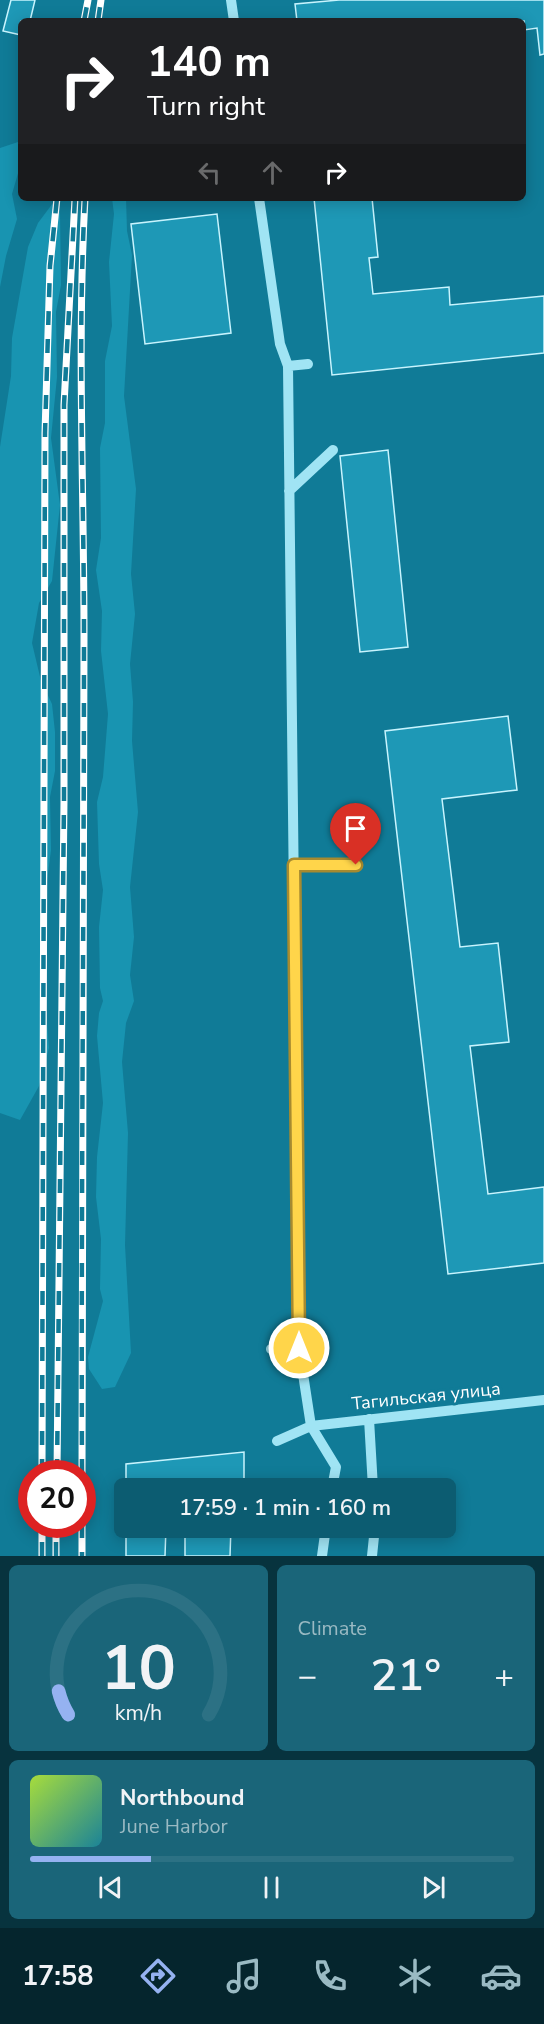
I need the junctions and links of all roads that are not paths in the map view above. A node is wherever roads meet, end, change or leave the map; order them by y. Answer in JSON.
{"nodes":[{"id":1,"x":231,"y":0,"type":"edge"},
{"id":2,"x":234,"y":18,"type":"edge"},
{"id":3,"x":259,"y":201,"type":"edge"},
{"id":4,"x":308,"y":364,"type":"dead end"},
{"id":5,"x":288,"y":366,"type":"junction"},
{"id":6,"x":333,"y":450,"type":"dead end"},
{"id":7,"x":289,"y":491,"type":"junction"},
{"id":8,"x":294,"y":865,"type":"junction"},
{"id":9,"x":356,"y":865,"type":"dead end"},
{"id":10,"x":299,"y":1348,"type":"junction"},
{"id":11,"x":271,"y":1349,"type":"dead end"},
{"id":12,"x":544,"y":1400,"type":"edge"},
{"id":13,"x":369,"y":1419,"type":"junction"},
{"id":14,"x":311,"y":1426,"type":"junction"},
{"id":15,"x":277,"y":1441,"type":"dead end"},
{"id":16,"x":334,"y":1478,"type":"edge"},
{"id":17,"x":372,"y":1478,"type":"edge"},
{"id":18,"x":324,"y":1538,"type":"edge"},
{"id":19,"x":374,"y":1538,"type":"edge"},
{"id":20,"x":322,"y":1556,"type":"edge"},
{"id":21,"x":372,"y":1556,"type":"edge"}],
"edges":[{"from":1,"to":2,"type":"street"},
{"from":3,"to":5,"type":"street"},
{"from":4,"to":5,"type":"street"},
{"from":5,"to":7,"type":"street"},
{"from":6,"to":7,"type":"street"},
{"from":7,"to":8,"type":"street"},
{"from":8,"to":9,"type":"street"},
{"from":8,"to":10,"type":"street"},
{"from":10,"to":11,"type":"street"},
{"from":10,"to":14,"type":"street"},
{"from":12,"to":13,"type":"street","name":"Тагильская улица"},
{"from":13,"to":14,"type":"street","name":"Тагильская улица"},
{"from":13,"to":17,"type":"street"},
{"from":14,"to":15,"type":"street","name":"Тагильская улица"},
{"from":14,"to":16,"type":"street"},
{"from":18,"to":20,"type":"street"},
{"from":19,"to":21,"type":"street"}]}
